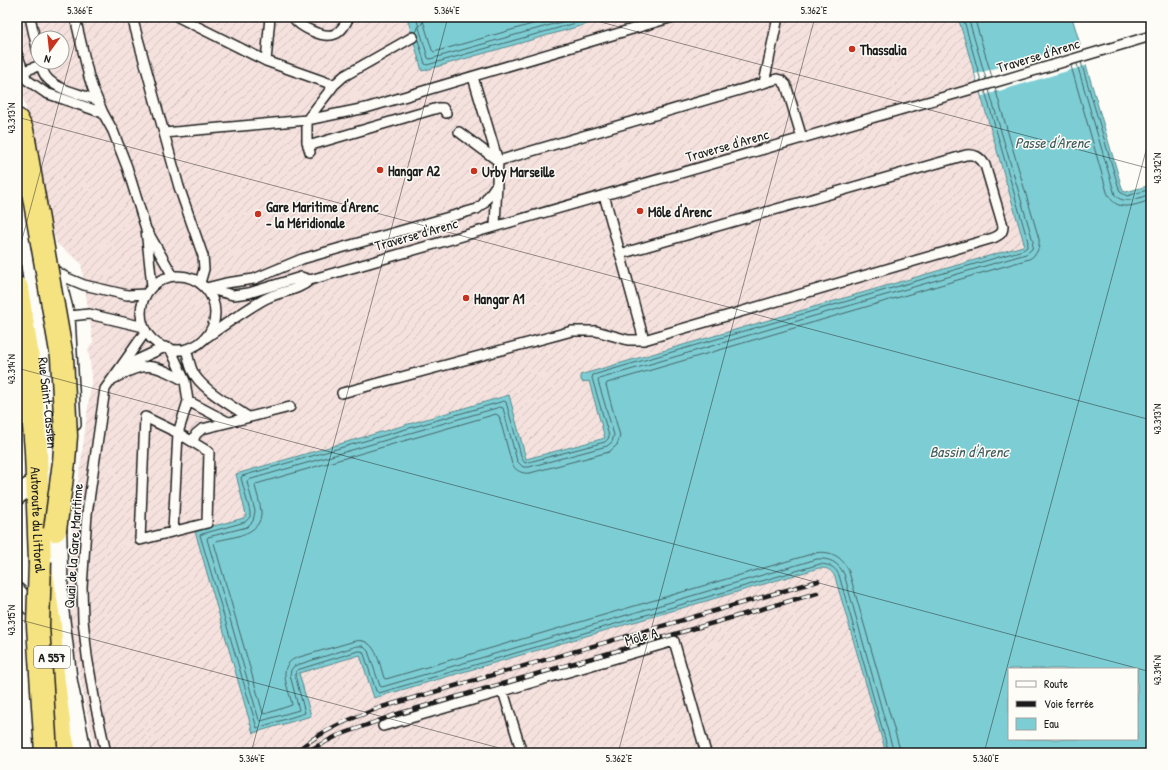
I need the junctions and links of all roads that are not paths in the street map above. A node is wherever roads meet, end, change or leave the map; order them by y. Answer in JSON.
{"nodes":[{"id":1,"x":30,"y":17,"type":"edge"},
{"id":2,"x":75,"y":17,"type":"edge"},
{"id":3,"x":132,"y":17,"type":"edge"},
{"id":4,"x":178,"y":17,"type":"edge"},
{"id":5,"x":270,"y":17,"type":"edge"},
{"id":6,"x":293,"y":17,"type":"edge"},
{"id":7,"x":349,"y":17,"type":"edge"},
{"id":8,"x":673,"y":17,"type":"edge"},
{"id":9,"x":778,"y":17,"type":"edge"},
{"id":10,"x":33,"y":30,"type":"edge"},
{"id":11,"x":1151,"y":36,"type":"edge"},
{"id":12,"x":413,"y":37,"type":"dead end"},
{"id":13,"x":17,"y":54,"type":"edge"},
{"id":14,"x":266,"y":61,"type":"junction"},
{"id":15,"x":30,"y":68,"type":"edge"},
{"id":16,"x":42,"y":70,"type":"edge"},
{"id":17,"x":24,"y":71,"type":"junction"},
{"id":18,"x":473,"y":77,"type":"junction"},
{"id":19,"x":764,"y":83,"type":"junction"},
{"id":20,"x":334,"y":85,"type":"junction"},
{"id":21,"x":97,"y":100,"type":"junction"},
{"id":22,"x":104,"y":113,"type":"junction"},
{"id":23,"x":446,"y":113,"type":"dead end"},
{"id":24,"x":17,"y":120,"type":"edge"},
{"id":25,"x":307,"y":120,"type":"junction"},
{"id":26,"x":459,"y":132,"type":"dead end"},
{"id":27,"x":164,"y":133,"type":"junction"},
{"id":28,"x":802,"y":138,"type":"junction"},
{"id":29,"x":498,"y":161,"type":"junction"},
{"id":30,"x":17,"y":174,"type":"edge"},
{"id":31,"x":497,"y":184,"type":"junction"},
{"id":32,"x":604,"y":195,"type":"junction"},
{"id":33,"x":495,"y":226,"type":"junction"},
{"id":34,"x":146,"y":229,"type":"junction"},
{"id":35,"x":30,"y":248,"type":"junction"},
{"id":36,"x":620,"y":254,"type":"junction"},
{"id":37,"x":59,"y":274,"type":"junction"},
{"id":38,"x":173,"y":276,"type":"junction"},
{"id":39,"x":310,"y":280,"type":"junction"},
{"id":40,"x":289,"y":281,"type":"junction"},
{"id":41,"x":152,"y":286,"type":"junction"},
{"id":42,"x":203,"y":286,"type":"junction"},
{"id":43,"x":17,"y":288,"type":"edge"},
{"id":44,"x":146,"y":294,"type":"junction"},
{"id":45,"x":273,"y":296,"type":"junction"},
{"id":46,"x":70,"y":316,"type":"junction"},
{"id":47,"x":145,"y":329,"type":"junction"},
{"id":48,"x":17,"y":335,"type":"edge"},
{"id":49,"x":205,"y":339,"type":"junction"},
{"id":50,"x":644,"y":340,"type":"junction"},
{"id":51,"x":167,"y":348,"type":"junction"},
{"id":52,"x":186,"y":349,"type":"junction"},
{"id":53,"x":120,"y":368,"type":"junction"},
{"id":54,"x":112,"y":380,"type":"junction"},
{"id":55,"x":185,"y":381,"type":"junction"},
{"id":56,"x":342,"y":392,"type":"dead end"},
{"id":57,"x":188,"y":402,"type":"junction"},
{"id":58,"x":290,"y":407,"type":"dead end"},
{"id":59,"x":248,"y":417,"type":"junction"},
{"id":60,"x":228,"y":422,"type":"junction"},
{"id":61,"x":178,"y":433,"type":"junction"},
{"id":62,"x":77,"y":438,"type":"dead end"},
{"id":63,"x":193,"y":442,"type":"junction"},
{"id":64,"x":23,"y":492,"type":"edge"},
{"id":65,"x":59,"y":530,"type":"junction"},
{"id":66,"x":172,"y":532,"type":"junction"},
{"id":67,"x":48,"y":562,"type":"junction"},
{"id":68,"x":17,"y":592,"type":"edge"},
{"id":69,"x":34,"y":610,"type":"junction"},
{"id":70,"x":503,"y":691,"type":"junction"},
{"id":71,"x":382,"y":726,"type":"dead end"},
{"id":72,"x":46,"y":753,"type":"edge"},
{"id":73,"x":54,"y":753,"type":"edge"},
{"id":74,"x":65,"y":753,"type":"edge"},
{"id":75,"x":79,"y":753,"type":"edge"},
{"id":76,"x":106,"y":753,"type":"edge"},
{"id":77,"x":522,"y":753,"type":"edge"},
{"id":78,"x":706,"y":753,"type":"edge"}],
"edges":[{"from":1,"to":10,"type":"lane"},
{"from":2,"to":21,"type":"lane"},
{"from":3,"to":27,"type":"lane"},
{"from":4,"to":14,"type":"lane"},
{"from":5,"to":14,"type":"lane"},
{"from":6,"to":7,"type":"lane"},
{"from":8,"to":18,"type":"lane"},
{"from":9,"to":19,"type":"lane"},
{"from":11,"to":28,"type":"lane","name":"Traverse d'Arenc"},
{"from":12,"to":20,"type":"lane"},
{"from":13,"to":17,"type":"lane"},
{"from":14,"to":20,"type":"lane"},
{"from":15,"to":17,"type":"lane"},
{"from":16,"to":21,"type":"lane"},
{"from":17,"to":22,"type":"lane"},
{"from":18,"to":25,"type":"lane"},
{"from":18,"to":29,"type":"lane"},
{"from":19,"to":28,"type":"lane"},
{"from":19,"to":29,"type":"lane"},
{"from":20,"to":25,"type":"lane"},
{"from":21,"to":22,"type":"lane"},
{"from":22,"to":34,"type":"lane"},
{"from":23,"to":25,"type":"lane"},
{"from":24,"to":65,"type":"highway","bridge":true},
{"from":25,"to":27,"type":"lane"},
{"from":26,"to":29,"type":"lane"},
{"from":27,"to":42,"type":"lane"},
{"from":28,"to":32,"type":"lane","name":"Traverse d'Arenc"},
{"from":29,"to":31,"type":"lane"},
{"from":30,"to":35,"type":"street","name":"Rue Saint-Cassien"},
{"from":31,"to":33,"type":"lane"},
{"from":31,"to":42,"type":"lane"},
{"from":32,"to":33,"type":"lane","name":"Traverse d'Arenc"},
{"from":32,"to":36,"type":"lane"},
{"from":33,"to":39,"type":"lane","name":"Traverse d'Arenc"},
{"from":34,"to":38,"type":"lane"},
{"from":34,"to":41,"type":"lane"},
{"from":35,"to":37,"type":"lane"},
{"from":35,"to":65,"type":"street","name":"Rue Saint-Cassien"},
{"from":36,"to":50,"type":"lane"},
{"from":36,"to":50,"type":"lane"},
{"from":37,"to":44,"type":"lane"},
{"from":37,"to":46,"type":"lane"},
{"from":38,"to":41,"type":"lane"},
{"from":38,"to":42,"type":"lane"},
{"from":39,"to":40,"type":"lane","name":"Traverse d'Arenc"},
{"from":39,"to":45,"type":"lane","name":"Traverse d'Arenc"},
{"from":40,"to":42,"type":"lane","name":"Traverse d'Arenc"},
{"from":40,"to":45,"type":"lane"},
{"from":41,"to":44,"type":"lane"},
{"from":42,"to":49,"type":"lane"},
{"from":43,"to":67,"type":"highway","name":"Autoroute du Littoral"},
{"from":44,"to":47,"type":"lane"},
{"from":45,"to":49,"type":"lane","name":"Traverse d'Arenc"},
{"from":46,"to":47,"type":"lane"},
{"from":46,"to":62,"type":"lane"},
{"from":47,"to":51,"type":"lane"},
{"from":47,"to":53,"type":"lane","name":"Quai de la Gare Maritime"},
{"from":48,"to":64,"type":"street","name":"Rue Saint-Cassien"},
{"from":49,"to":52,"type":"lane"},
{"from":50,"to":56,"type":"lane"},
{"from":51,"to":52,"type":"lane"},
{"from":51,"to":53,"type":"lane"},
{"from":51,"to":55,"type":"lane"},
{"from":52,"to":59,"type":"lane"},
{"from":53,"to":54,"type":"lane","name":"Quai de la Gare Maritime"},
{"from":54,"to":55,"type":"lane"},
{"from":54,"to":76,"type":"lane","name":"Quai de la Gare Maritime"},
{"from":55,"to":57,"type":"lane"},
{"from":57,"to":60,"type":"lane"},
{"from":57,"to":61,"type":"lane"},
{"from":58,"to":59,"type":"lane"},
{"from":59,"to":60,"type":"lane"},
{"from":60,"to":63,"type":"lane"},
{"from":61,"to":63,"type":"lane"},
{"from":61,"to":66,"type":"lane"},
{"from":61,"to":66,"type":"lane"},
{"from":63,"to":66,"type":"lane"},
{"from":64,"to":69,"type":"street","name":"Rue Saint-Cassien"},
{"from":65,"to":67,"type":"street","name":"Rue Saint-Cassien"},
{"from":67,"to":72,"type":"highway","name":"Autoroute du Littoral","bridge":true},
{"from":67,"to":74,"type":"highway","number":"A 557","bridge":true},
{"from":67,"to":75,"type":"street","name":"Rue Saint-Cassien"},
{"from":68,"to":69,"type":"street"},
{"from":69,"to":73,"type":"street","name":"Rue Saint-Cassien"},
{"from":70,"to":71,"type":"lane","name":"Môle A"},
{"from":70,"to":77,"type":"lane"},
{"from":70,"to":78,"type":"lane","name":"Môle A"}]}
